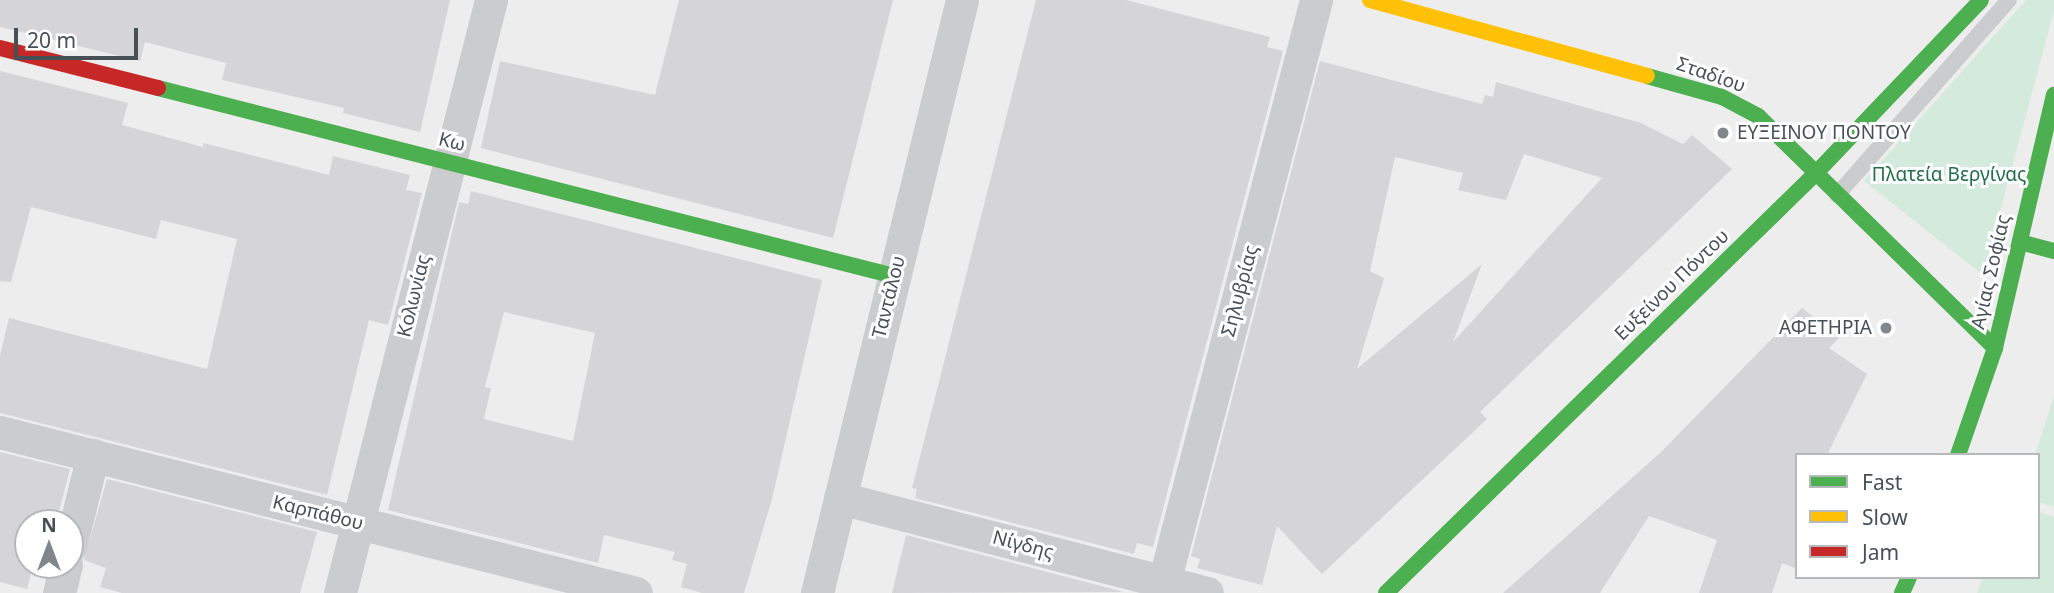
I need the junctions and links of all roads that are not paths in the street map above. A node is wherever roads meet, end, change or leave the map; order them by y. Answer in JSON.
{"nodes":[{"id":1,"x":491,"y":0,"type":"edge"},
{"id":2,"x":962,"y":0,"type":"edge"},
{"id":3,"x":1316,"y":0,"type":"edge"},
{"id":4,"x":1370,"y":0,"type":"edge"},
{"id":5,"x":1981,"y":0,"type":"edge"},
{"id":6,"x":2008,"y":0,"type":"edge"},
{"id":7,"x":0,"y":48,"type":"edge"},
{"id":8,"x":2054,"y":94,"type":"edge"},
{"id":9,"x":449,"y":163,"type":"junction"},
{"id":10,"x":1815,"y":174,"type":"junction"},
{"id":11,"x":1837,"y":195,"type":"junction"},
{"id":12,"x":2020,"y":242,"type":"junction"},
{"id":13,"x":2054,"y":251,"type":"edge"},
{"id":14,"x":894,"y":276,"type":"junction"},
{"id":15,"x":1995,"y":348,"type":"junction"},
{"id":16,"x":0,"y":432,"type":"edge"},
{"id":17,"x":1959,"y":453,"type":"edge"},
{"id":18,"x":93,"y":455,"type":"junction"},
{"id":19,"x":840,"y":498,"type":"junction"},
{"id":20,"x":80,"y":509,"type":"edge"},
{"id":21,"x":356,"y":522,"type":"junction"},
{"id":22,"x":1164,"y":582,"type":"junction"},
{"id":23,"x":340,"y":593,"type":"edge"},
{"id":24,"x":636,"y":593,"type":"edge"},
{"id":25,"x":817,"y":593,"type":"edge"},
{"id":26,"x":1207,"y":593,"type":"edge"},
{"id":27,"x":1386,"y":593,"type":"edge"}],
"edges":[{"from":1,"to":9,"type":"street","name":"Κολωνίας"},
{"from":2,"to":14,"type":"street","name":"Ταντάλου"},
{"from":3,"to":22,"type":"street","name":"Σηλυβρίας"},
{"from":4,"to":10,"type":"street","name":"Σταδίου"},
{"from":5,"to":10,"type":"street","name":"Ευξείνου Πόντου"},
{"from":6,"to":11,"type":"lane"},
{"from":7,"to":9,"type":"street","name":"Κω"},
{"from":8,"to":12,"type":"street","name":"Αγίας Σοφίας"},
{"from":9,"to":14,"type":"street","name":"Κω"},
{"from":9,"to":21,"type":"street","name":"Κολωνίας"},
{"from":10,"to":11,"type":"street","name":"Σταδίου"},
{"from":10,"to":27,"type":"street","name":"Ευξείνου Πόντου"},
{"from":11,"to":15,"type":"street","name":"Σταδίου"},
{"from":12,"to":13,"type":"street"},
{"from":12,"to":15,"type":"street","name":"Αγίας Σοφίας"},
{"from":14,"to":19,"type":"street","name":"Ταντάλου"},
{"from":15,"to":17,"type":"street","name":"Αγίας Σοφίας"},
{"from":16,"to":18,"type":"street","name":"Καρπάθου"},
{"from":18,"to":20,"type":"street"},
{"from":18,"to":21,"type":"street","name":"Καρπάθου"},
{"from":19,"to":22,"type":"street","name":"Νίγδης"},
{"from":19,"to":25,"type":"street","name":"Ταντάλου"},
{"from":21,"to":23,"type":"street","name":"Κολωνίας"},
{"from":21,"to":24,"type":"street","name":"Καρπάθου"},
{"from":22,"to":26,"type":"street","name":"Νίγδης"}]}
